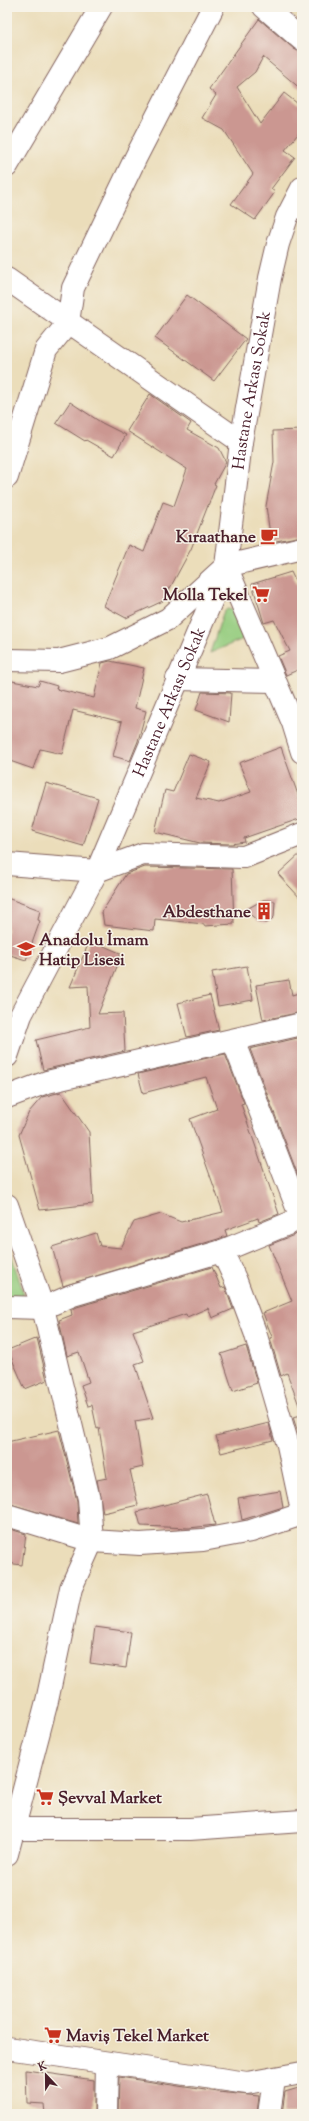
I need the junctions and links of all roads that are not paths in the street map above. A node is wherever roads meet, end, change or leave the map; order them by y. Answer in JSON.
{"nodes":[{"id":1,"x":101,"y":7,"type":"edge"},
{"id":2,"x":213,"y":7,"type":"edge"},
{"id":3,"x":264,"y":7,"type":"edge"},
{"id":4,"x":302,"y":40,"type":"edge"},
{"id":5,"x":7,"y":166,"type":"edge"},
{"id":6,"x":302,"y":188,"type":"edge"},
{"id":7,"x":7,"y":279,"type":"edge"},
{"id":8,"x":68,"y":323,"type":"junction"},
{"id":9,"x":242,"y":442,"type":"junction"},
{"id":10,"x":7,"y":477,"type":"edge"},
{"id":11,"x":302,"y":548,"type":"edge"},
{"id":12,"x":226,"y":566,"type":"junction"},
{"id":13,"x":7,"y":660,"type":"edge"},
{"id":14,"x":177,"y":679,"type":"junction"},
{"id":15,"x":274,"y":681,"type":"junction"},
{"id":16,"x":302,"y":752,"type":"edge"},
{"id":17,"x":302,"y":834,"type":"edge"},
{"id":18,"x":7,"y":864,"type":"edge"},
{"id":19,"x":97,"y":871,"type":"junction"},
{"id":20,"x":302,"y":1024,"type":"edge"},
{"id":21,"x":233,"y":1040,"type":"junction"},
{"id":22,"x":7,"y":1056,"type":"edge"},
{"id":23,"x":7,"y":1096,"type":"edge"},
{"id":24,"x":7,"y":1205,"type":"edge"},
{"id":25,"x":301,"y":1218,"type":"edge"},
{"id":26,"x":222,"y":1252,"type":"junction"},
{"id":27,"x":7,"y":1307,"type":"edge"},
{"id":28,"x":43,"y":1308,"type":"junction"},
{"id":29,"x":302,"y":1513,"type":"edge"},
{"id":30,"x":7,"y":1515,"type":"edge"},
{"id":31,"x":92,"y":1541,"type":"junction"},
{"id":32,"x":302,"y":1821,"type":"edge"},
{"id":33,"x":9,"y":1830,"type":"edge"},
{"id":34,"x":7,"y":1854,"type":"edge"},
{"id":35,"x":7,"y":2048,"type":"edge"},
{"id":36,"x":107,"y":2064,"type":"junction"},
{"id":37,"x":302,"y":2073,"type":"edge"},
{"id":38,"x":274,"y":2080,"type":"junction"},
{"id":39,"x":106,"y":2114,"type":"edge"},
{"id":40,"x":269,"y":2114,"type":"edge"}],
"edges":[{"from":1,"to":5,"type":"street"},
{"from":2,"to":8,"type":"street"},
{"from":3,"to":4,"type":"street"},
{"from":6,"to":9,"type":"street","name":"Hastane Arkası Sokak"},
{"from":7,"to":8,"type":"street"},
{"from":8,"to":9,"type":"street"},
{"from":8,"to":10,"type":"street"},
{"from":9,"to":12,"type":"street","name":"Hastane Arkası Sokak"},
{"from":11,"to":12,"type":"street"},
{"from":12,"to":13,"type":"street"},
{"from":12,"to":14,"type":"street","name":"Hastane Arkası Sokak"},
{"from":12,"to":15,"type":"street"},
{"from":14,"to":15,"type":"street"},
{"from":14,"to":19,"type":"street","name":"Hastane Arkası Sokak"},
{"from":15,"to":16,"type":"street"},
{"from":17,"to":19,"type":"street"},
{"from":18,"to":19,"type":"street"},
{"from":19,"to":22,"type":"street","name":"Hastane Arkası Sokak"},
{"from":20,"to":21,"type":"street"},
{"from":21,"to":23,"type":"street"},
{"from":21,"to":25,"type":"street"},
{"from":24,"to":28,"type":"street"},
{"from":25,"to":26,"type":"street"},
{"from":26,"to":28,"type":"street"},
{"from":26,"to":29,"type":"street"},
{"from":27,"to":28,"type":"street"},
{"from":28,"to":31,"type":"street"},
{"from":29,"to":31,"type":"street"},
{"from":30,"to":31,"type":"street"},
{"from":31,"to":33,"type":"street"},
{"from":32,"to":33,"type":"street"},
{"from":33,"to":34,"type":"street"},
{"from":35,"to":36,"type":"street"},
{"from":36,"to":38,"type":"street"},
{"from":36,"to":39,"type":"street"},
{"from":37,"to":38,"type":"street"},
{"from":38,"to":40,"type":"street"}]}
